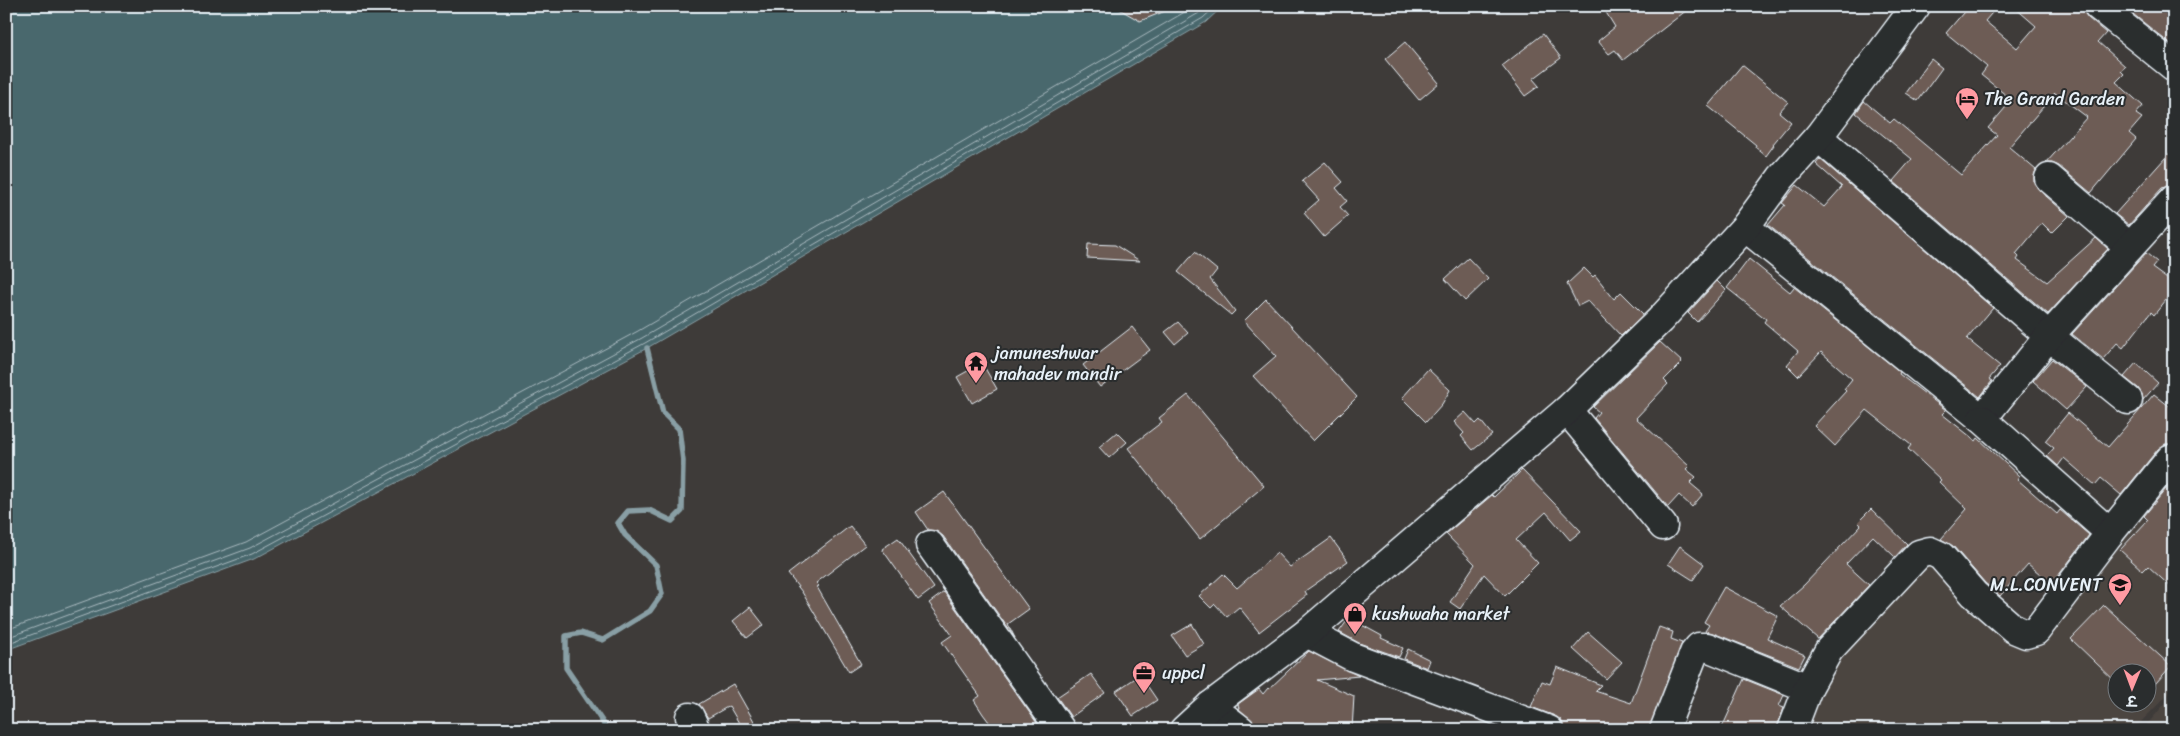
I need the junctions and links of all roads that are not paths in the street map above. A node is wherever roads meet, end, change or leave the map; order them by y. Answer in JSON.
{"nodes":[{"id":1,"x":1916,"y":6,"type":"edge"},
{"id":2,"x":2098,"y":6,"type":"edge"},
{"id":3,"x":2174,"y":67,"type":"edge"},
{"id":4,"x":1818,"y":137,"type":"junction"},
{"id":5,"x":2048,"y":178,"type":"dead end"},
{"id":6,"x":2174,"y":198,"type":"edge"},
{"id":7,"x":1745,"y":227,"type":"junction"},
{"id":8,"x":2130,"y":246,"type":"junction"},
{"id":9,"x":2049,"y":336,"type":"junction"},
{"id":10,"x":2128,"y":400,"type":"dead end"},
{"id":11,"x":1567,"y":410,"type":"junction"},
{"id":12,"x":1982,"y":419,"type":"junction"},
{"id":13,"x":2171,"y":460,"type":"edge"},
{"id":14,"x":1663,"y":526,"type":"dead end"},
{"id":15,"x":2110,"y":533,"type":"junction"},
{"id":16,"x":930,"y":545,"type":"dead end"},
{"id":17,"x":1307,"y":633,"type":"junction"},
{"id":18,"x":1808,"y":688,"type":"junction"},
{"id":19,"x":1210,"y":706,"type":"junction"},
{"id":20,"x":1502,"y":721,"type":"edge"},
{"id":21,"x":1061,"y":730,"type":"edge"},
{"id":22,"x":1184,"y":730,"type":"edge"},
{"id":23,"x":1241,"y":730,"type":"edge"},
{"id":24,"x":1549,"y":730,"type":"edge"},
{"id":25,"x":1664,"y":730,"type":"edge"},
{"id":26,"x":1792,"y":730,"type":"edge"}],
"edges":[{"from":1,"to":4,"type":"street"},
{"from":2,"to":3,"type":"street"},
{"from":4,"to":7,"type":"street"},
{"from":4,"to":9,"type":"street"},
{"from":5,"to":8,"type":"street"},
{"from":6,"to":8,"type":"street"},
{"from":7,"to":11,"type":"street"},
{"from":7,"to":12,"type":"street"},
{"from":8,"to":9,"type":"street"},
{"from":9,"to":10,"type":"street"},
{"from":9,"to":12,"type":"street"},
{"from":11,"to":14,"type":"street"},
{"from":11,"to":17,"type":"street"},
{"from":12,"to":15,"type":"street"},
{"from":13,"to":15,"type":"street"},
{"from":15,"to":18,"type":"street"},
{"from":16,"to":21,"type":"street"},
{"from":17,"to":19,"type":"street"},
{"from":17,"to":20,"type":"street"},
{"from":18,"to":25,"type":"street"},
{"from":18,"to":26,"type":"street"},
{"from":19,"to":22,"type":"street"},
{"from":19,"to":23,"type":"street"},
{"from":20,"to":24,"type":"street"}]}
